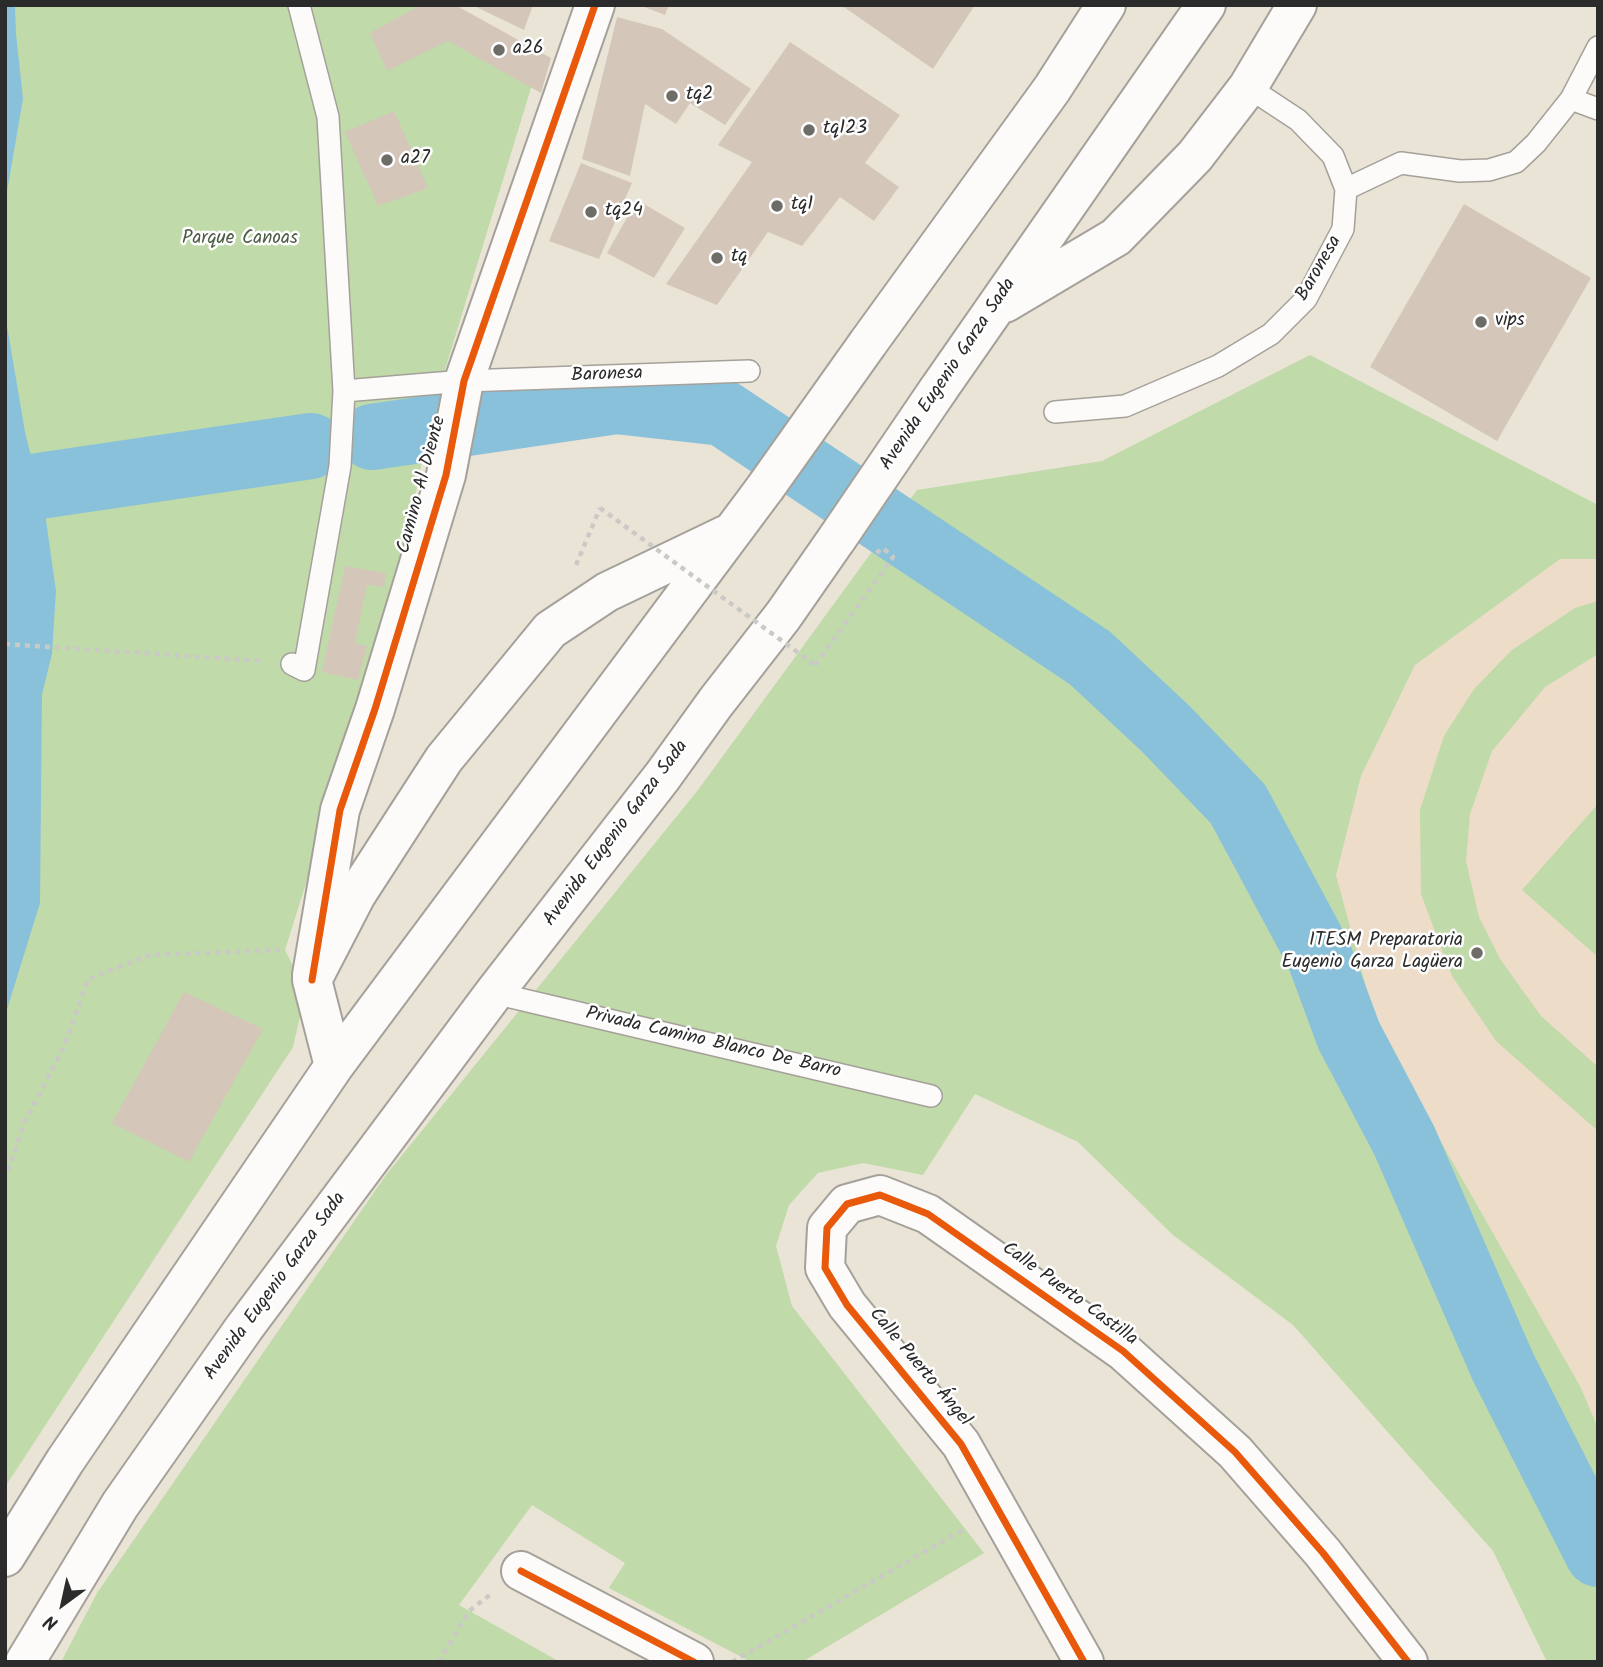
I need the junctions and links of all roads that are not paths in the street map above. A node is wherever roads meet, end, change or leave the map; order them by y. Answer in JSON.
{"nodes":[{"id":1,"x":299,"y":5,"type":"edge"},
{"id":2,"x":595,"y":5,"type":"edge"},
{"id":3,"x":1106,"y":5,"type":"edge"},
{"id":4,"x":1121,"y":5,"type":"edge"},
{"id":5,"x":1206,"y":5,"type":"edge"},
{"id":6,"x":1297,"y":5,"type":"edge"},
{"id":7,"x":1598,"y":47,"type":"edge"},
{"id":8,"x":1248,"y":87,"type":"junction"},
{"id":9,"x":1052,"y":89,"type":"junction"},
{"id":10,"x":1572,"y":99,"type":"junction"},
{"id":11,"x":1598,"y":109,"type":"edge"},
{"id":12,"x":1346,"y":189,"type":"junction"},
{"id":13,"x":992,"y":311,"type":"junction"},
{"id":14,"x":749,"y":371,"type":"dead end"},
{"id":15,"x":464,"y":382,"type":"junction"},
{"id":16,"x":344,"y":391,"type":"junction"},
{"id":17,"x":1055,"y":412,"type":"dead end"},
{"id":18,"x":733,"y":532,"type":"junction"},
{"id":19,"x":292,"y":664,"type":"road end"},
{"id":20,"x":312,"y":980,"type":"junction"},
{"id":21,"x":495,"y":993,"type":"junction"},
{"id":22,"x":334,"y":1066,"type":"junction"},
{"id":23,"x":931,"y":1096,"type":"dead end"},
{"id":24,"x":847,"y":1204,"type":"joint"},
{"id":25,"x":5,"y":1557,"type":"edge"},
{"id":26,"x":521,"y":1571,"type":"road end"},
{"id":27,"x":25,"y":1662,"type":"edge"},
{"id":28,"x":694,"y":1662,"type":"edge"},
{"id":29,"x":1084,"y":1662,"type":"edge"},
{"id":30,"x":1408,"y":1662,"type":"edge"}],
"edges":[{"from":1,"to":16,"type":"lane"},
{"from":2,"to":15,"type":"main road","name":"Camino Al Diente"},
{"from":3,"to":9,"type":"main road"},
{"from":4,"to":9,"type":"main road"},
{"from":5,"to":13,"type":"main road","name":"Avenida Eugenio Garza Sada"},
{"from":6,"to":8,"type":"main road"},
{"from":7,"to":10,"type":"lane"},
{"from":8,"to":12,"type":"lane","name":"Baronesa"},
{"from":8,"to":13,"type":"main road"},
{"from":9,"to":18,"type":"main road","bridge":true},
{"from":10,"to":11,"type":"lane"},
{"from":10,"to":12,"type":"lane"},
{"from":12,"to":17,"type":"lane","name":"Baronesa"},
{"from":13,"to":21,"type":"main road","name":"Avenida Eugenio Garza Sada","bridge":true},
{"from":14,"to":15,"type":"lane","name":"Baronesa"},
{"from":15,"to":16,"type":"lane","name":"Baronesa"},
{"from":15,"to":20,"type":"main road","name":"Camino Al Diente"},
{"from":16,"to":19,"type":"lane"},
{"from":18,"to":20,"type":"main road"},
{"from":18,"to":22,"type":"main road"},
{"from":20,"to":22,"type":"main road"},
{"from":21,"to":23,"type":"lane","name":"Privada Camino Blanco De Barro"},
{"from":21,"to":27,"type":"main road","name":"Avenida Eugenio Garza Sada"},
{"from":22,"to":25,"type":"main road"},
{"from":24,"to":29,"type":"main road","name":"Calle Puerto Ángel"},
{"from":24,"to":30,"type":"main road","name":"Calle Puerto Castilla"},
{"from":26,"to":28,"type":"main road"}]}
